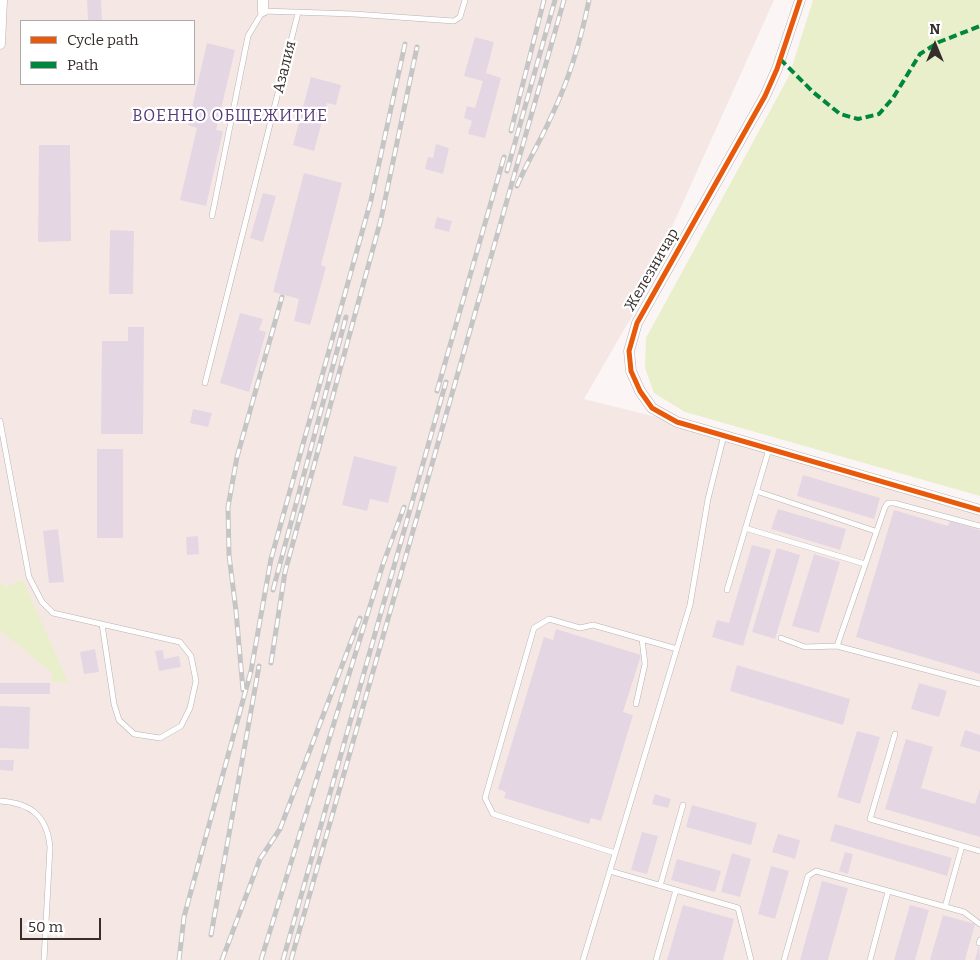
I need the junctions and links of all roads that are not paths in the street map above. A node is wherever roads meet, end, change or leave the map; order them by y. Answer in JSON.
{"nodes":[{"id":1,"x":2,"y":0,"type":"edge"},
{"id":2,"x":263,"y":0,"type":"edge"},
{"id":3,"x":465,"y":0,"type":"edge"},
{"id":4,"x":800,"y":0,"type":"edge"},
{"id":5,"x":263,"y":11,"type":"junction"},
{"id":6,"x":298,"y":12,"type":"junction"},
{"id":7,"x":0,"y":44,"type":"edge"},
{"id":8,"x":212,"y":216,"type":"dead end"},
{"id":9,"x":204,"y":383,"type":"dead end"},
{"id":10,"x":0,"y":421,"type":"edge"},
{"id":11,"x":724,"y":435,"type":"junction"},
{"id":12,"x":769,"y":448,"type":"junction"},
{"id":13,"x":756,"y":491,"type":"junction"},
{"id":14,"x":980,"y":510,"type":"edge"},
{"id":15,"x":980,"y":526,"type":"edge"},
{"id":16,"x":745,"y":528,"type":"junction"},
{"id":17,"x":875,"y":531,"type":"junction"},
{"id":18,"x":865,"y":564,"type":"junction"},
{"id":19,"x":727,"y":590,"type":"dead end"},
{"id":20,"x":102,"y":624,"type":"junction"},
{"id":21,"x":781,"y":638,"type":"dead end"},
{"id":22,"x":642,"y":639,"type":"junction"},
{"id":23,"x":837,"y":646,"type":"junction"},
{"id":24,"x":676,"y":649,"type":"junction"},
{"id":25,"x":980,"y":684,"type":"edge"},
{"id":26,"x":636,"y":704,"type":"dead end"},
{"id":27,"x":895,"y":734,"type":"dead end"},
{"id":28,"x":0,"y":801,"type":"edge"},
{"id":29,"x":683,"y":805,"type":"dead end"},
{"id":30,"x":962,"y":846,"type":"junction"},
{"id":31,"x":980,"y":852,"type":"edge"},
{"id":32,"x":615,"y":853,"type":"junction"},
{"id":33,"x":610,"y":871,"type":"junction"},
{"id":34,"x":660,"y":886,"type":"junction"},
{"id":35,"x":676,"y":890,"type":"junction"},
{"id":36,"x":888,"y":892,"type":"junction"},
{"id":37,"x":945,"y":907,"type":"junction"},
{"id":38,"x":980,"y":924,"type":"edge"},
{"id":39,"x":44,"y":960,"type":"edge"},
{"id":40,"x":583,"y":960,"type":"edge"},
{"id":41,"x":656,"y":960,"type":"edge"},
{"id":42,"x":751,"y":960,"type":"edge"},
{"id":43,"x":784,"y":960,"type":"edge"},
{"id":44,"x":870,"y":960,"type":"edge"}],
"edges":[{"from":1,"to":7,"type":"street"},
{"from":2,"to":5,"type":"street"},
{"from":3,"to":6,"type":"lane"},
{"from":4,"to":11,"type":"street","name":"Железничар"},
{"from":5,"to":6,"type":"lane"},
{"from":5,"to":8,"type":"lane"},
{"from":6,"to":9,"type":"lane","name":"Азалия"},
{"from":10,"to":20,"type":"lane"},
{"from":11,"to":12,"type":"street","name":"Железничар"},
{"from":11,"to":24,"type":"lane"},
{"from":12,"to":13,"type":"lane"},
{"from":12,"to":14,"type":"street","name":"Железничар"},
{"from":13,"to":16,"type":"lane"},
{"from":13,"to":17,"type":"lane"},
{"from":15,"to":17,"type":"lane"},
{"from":16,"to":18,"type":"lane"},
{"from":16,"to":19,"type":"lane"},
{"from":17,"to":18,"type":"lane"},
{"from":18,"to":23,"type":"lane"},
{"from":20,"to":20,"type":"lane"},
{"from":21,"to":23,"type":"lane"},
{"from":22,"to":24,"type":"lane"},
{"from":22,"to":26,"type":"lane"},
{"from":22,"to":32,"type":"lane"},
{"from":23,"to":25,"type":"lane"},
{"from":24,"to":32,"type":"lane"},
{"from":27,"to":30,"type":"lane"},
{"from":28,"to":39,"type":"lane"},
{"from":29,"to":34,"type":"lane"},
{"from":30,"to":31,"type":"lane"},
{"from":30,"to":37,"type":"lane"},
{"from":32,"to":33,"type":"lane"},
{"from":33,"to":34,"type":"lane"},
{"from":33,"to":40,"type":"lane"},
{"from":34,"to":35,"type":"lane"},
{"from":35,"to":41,"type":"lane"},
{"from":35,"to":42,"type":"lane"},
{"from":36,"to":37,"type":"lane"},
{"from":36,"to":43,"type":"lane"},
{"from":36,"to":44,"type":"lane"},
{"from":37,"to":38,"type":"lane"}]}
